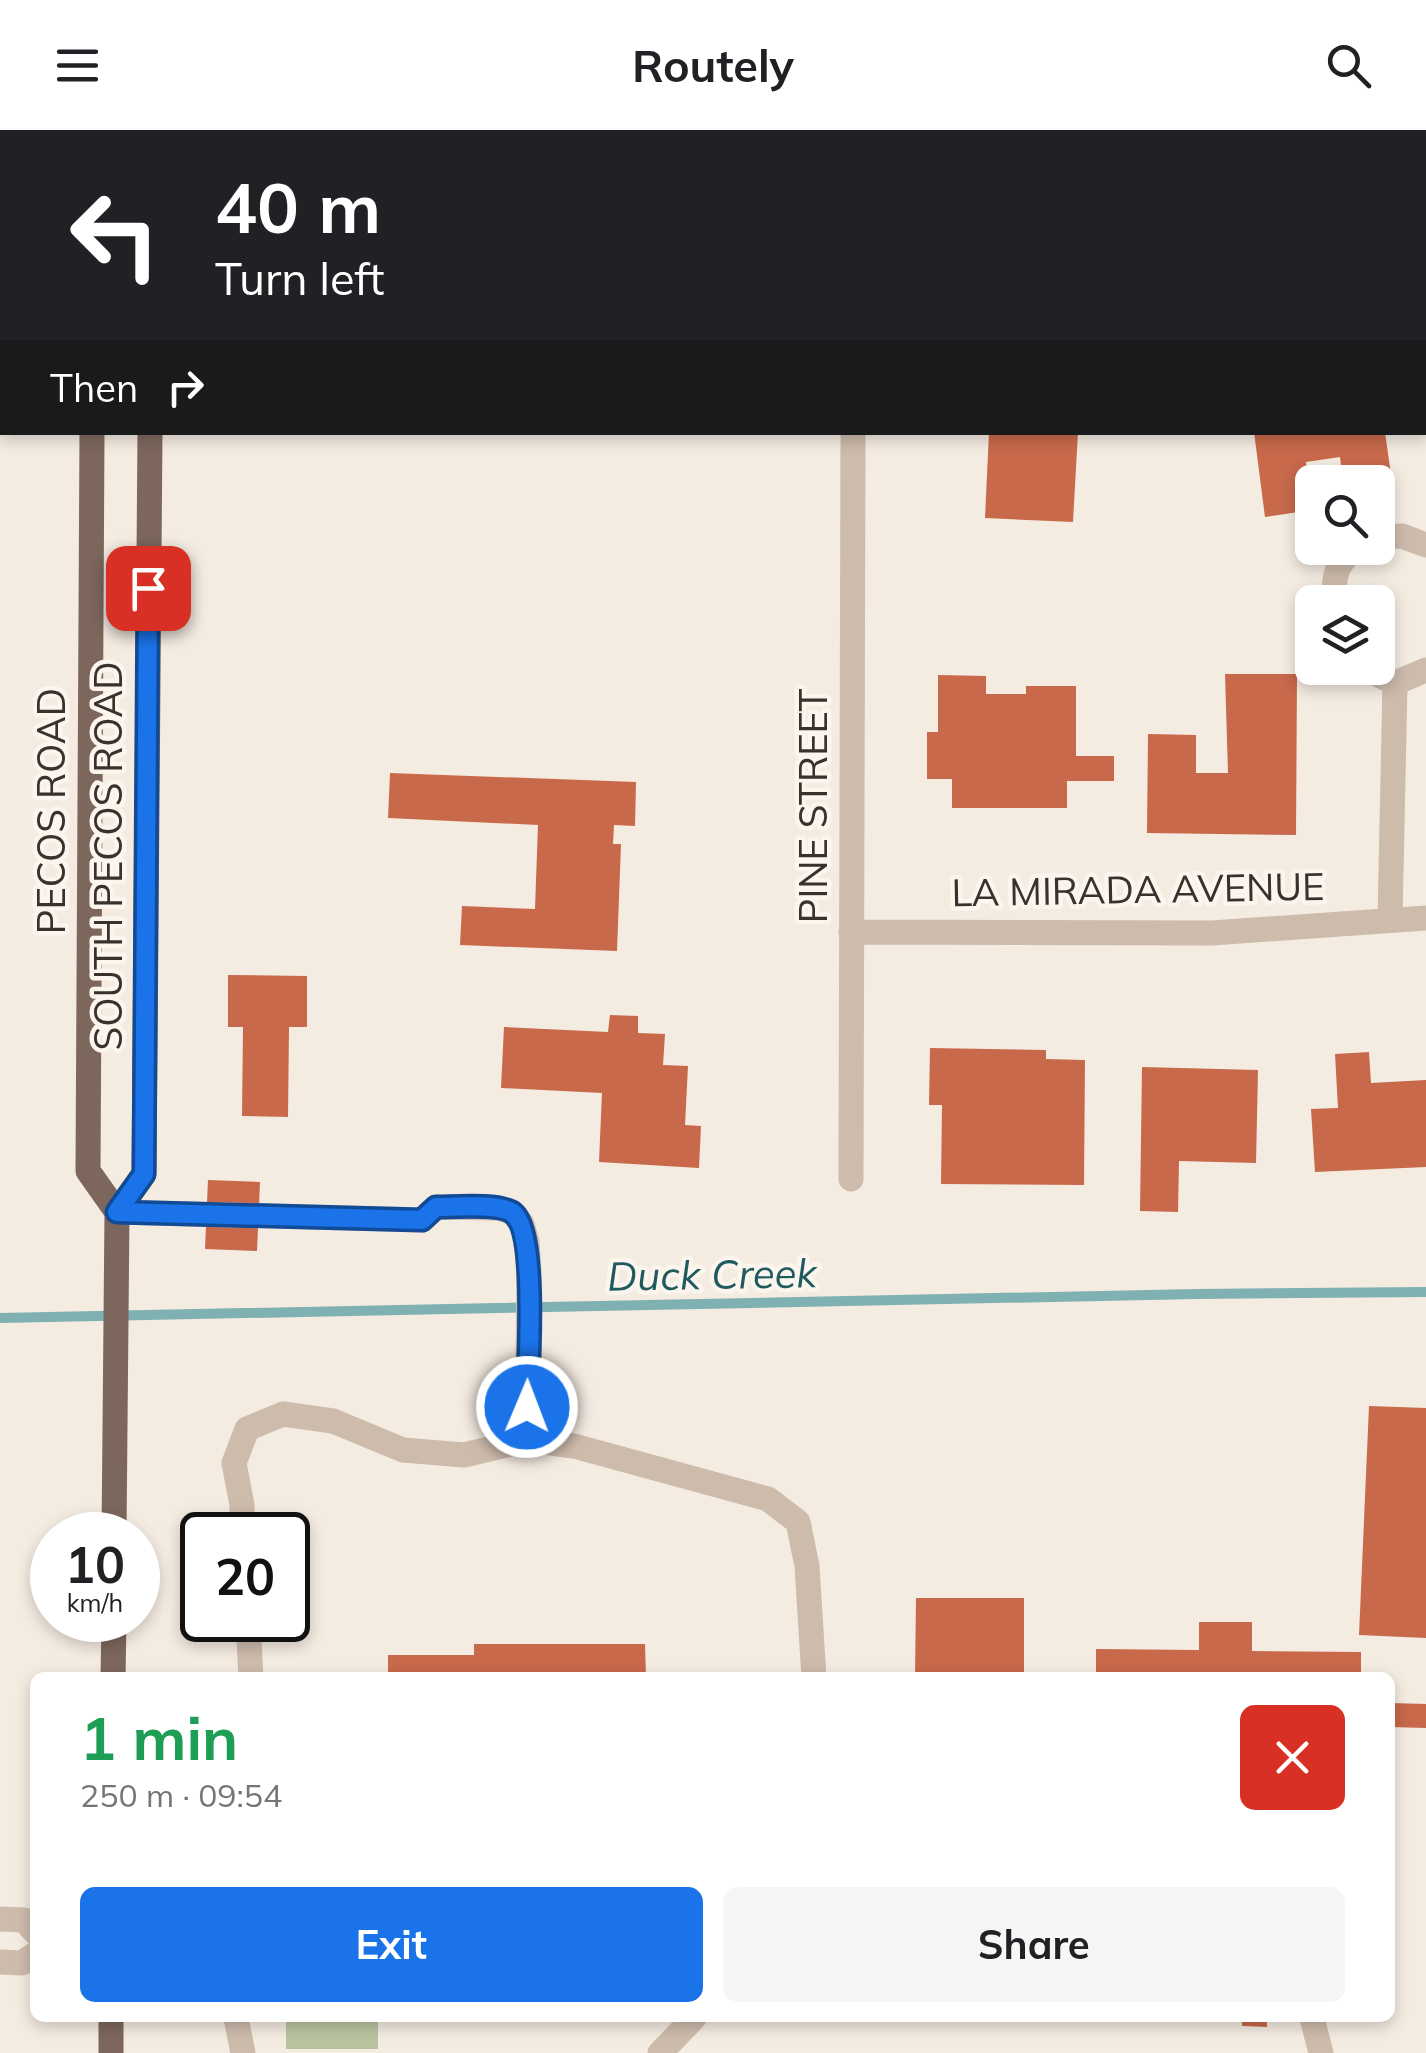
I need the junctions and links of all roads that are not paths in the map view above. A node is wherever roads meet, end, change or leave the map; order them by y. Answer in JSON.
{"nodes":[{"id":1,"x":92,"y":435,"type":"edge"},
{"id":2,"x":150,"y":435,"type":"edge"},
{"id":3,"x":853,"y":435,"type":"edge"},
{"id":4,"x":1395,"y":536,"type":"edge"},
{"id":5,"x":1426,"y":545,"type":"edge"},
{"id":6,"x":1426,"y":670,"type":"edge"},
{"id":7,"x":1395,"y":683,"type":"edge"},
{"id":8,"x":1395,"y":685,"type":"edge"},
{"id":9,"x":1426,"y":918,"type":"edge"},
{"id":10,"x":1390,"y":919,"type":"junction"},
{"id":11,"x":851,"y":932,"type":"junction"},
{"id":12,"x":851,"y":1179,"type":"dead end"},
{"id":13,"x":117,"y":1212,"type":"junction"},
{"id":14,"x":526,"y":1440,"type":"junction"},
{"id":15,"x":114,"y":1512,"type":"edge"},
{"id":16,"x":242,"y":1512,"type":"edge"},
{"id":17,"x":114,"y":1642,"type":"edge"},
{"id":18,"x":249,"y":1642,"type":"edge"},
{"id":19,"x":113,"y":1672,"type":"edge"},
{"id":20,"x":251,"y":1672,"type":"edge"},
{"id":21,"x":814,"y":1672,"type":"edge"},
{"id":22,"x":0,"y":1919,"type":"edge"},
{"id":23,"x":30,"y":1927,"type":"edge"},
{"id":24,"x":30,"y":1957,"type":"edge"},
{"id":25,"x":0,"y":1962,"type":"edge"},
{"id":26,"x":111,"y":2022,"type":"edge"},
{"id":27,"x":237,"y":2022,"type":"edge"},
{"id":28,"x":690,"y":2022,"type":"edge"},
{"id":29,"x":1313,"y":2022,"type":"edge"},
{"id":30,"x":110,"y":2053,"type":"edge"},
{"id":31,"x":243,"y":2053,"type":"edge"},
{"id":32,"x":660,"y":2053,"type":"edge"},
{"id":33,"x":1321,"y":2053,"type":"edge"}],
"edges":[{"from":1,"to":13,"type":"main road","name":"PECOS ROAD"},
{"from":2,"to":13,"type":"main road","name":"SOUTH PECOS ROAD"},
{"from":3,"to":11,"type":"street","name":"PINE STREET"},
{"from":4,"to":5,"type":"street"},
{"from":6,"to":7,"type":"street"},
{"from":8,"to":10,"type":"street"},
{"from":9,"to":10,"type":"street","name":"LA MIRADA AVENUE"},
{"from":10,"to":11,"type":"street","name":"LA MIRADA AVENUE"},
{"from":11,"to":12,"type":"street","name":"PINE STREET"},
{"from":13,"to":14,"type":"street"},
{"from":13,"to":15,"type":"main road"},
{"from":14,"to":16,"type":"street"},
{"from":14,"to":21,"type":"street"},
{"from":17,"to":19,"type":"main road"},
{"from":18,"to":20,"type":"street"},
{"from":22,"to":23,"type":"street"},
{"from":24,"to":25,"type":"street"},
{"from":26,"to":30,"type":"main road"},
{"from":27,"to":31,"type":"street"},
{"from":28,"to":32,"type":"street"},
{"from":29,"to":33,"type":"street"}]}
